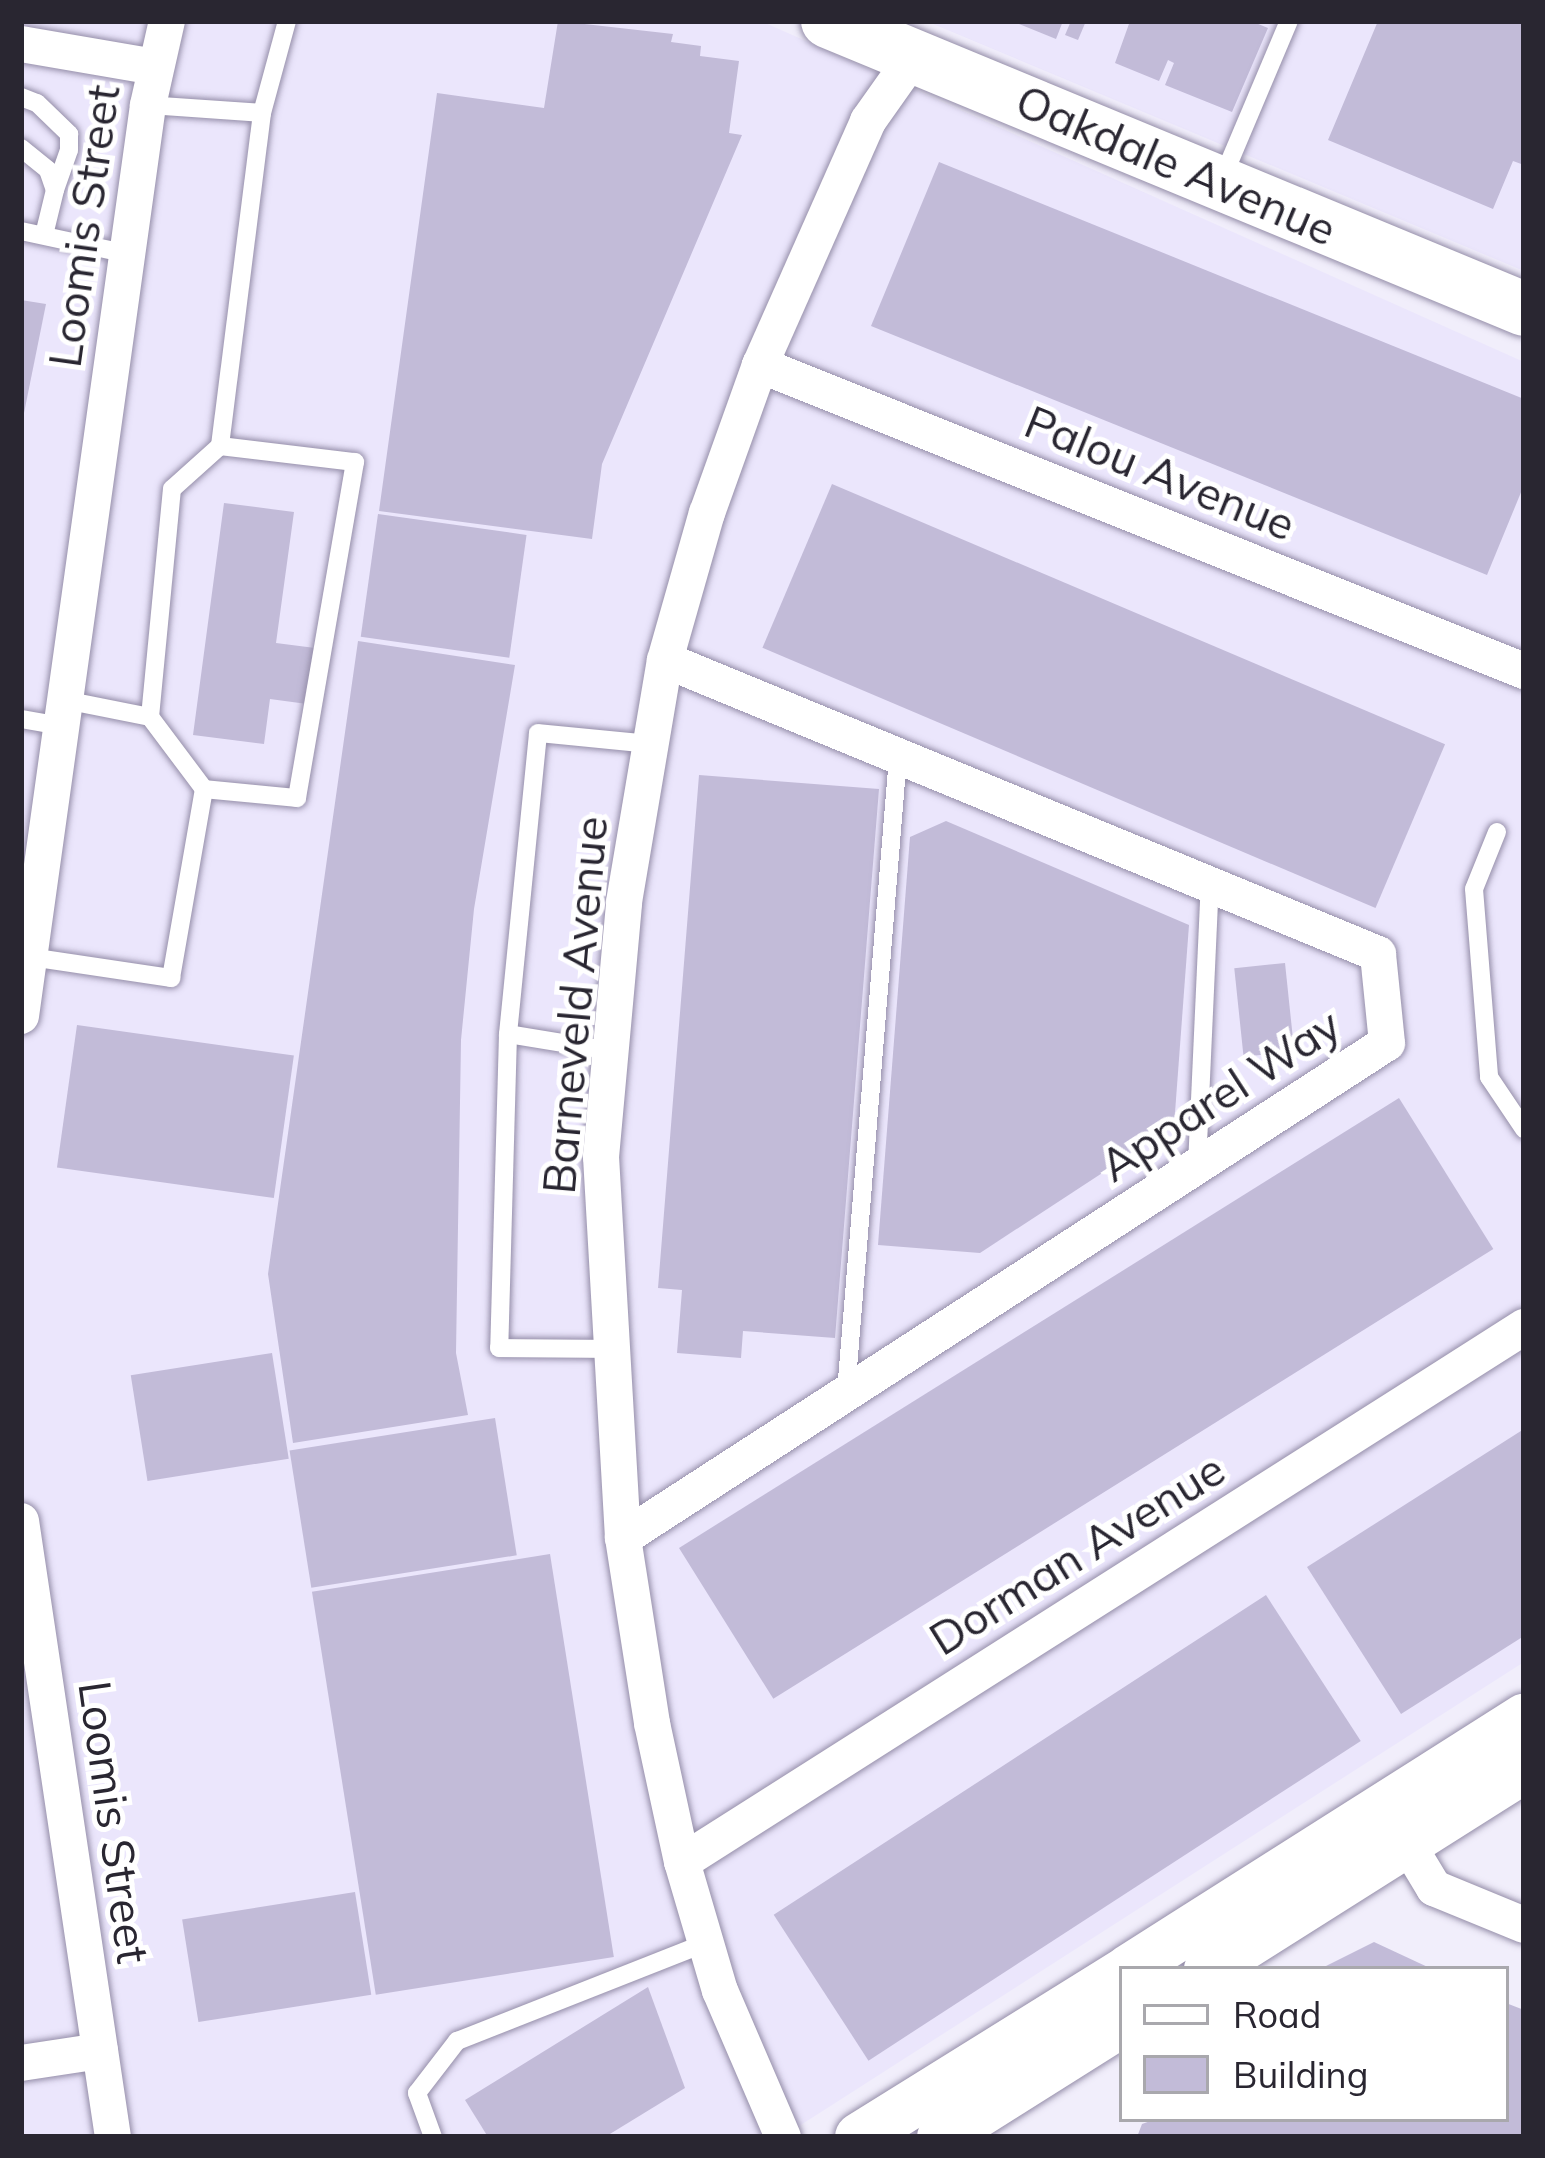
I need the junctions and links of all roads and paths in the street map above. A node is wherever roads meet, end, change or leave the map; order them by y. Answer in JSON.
{"nodes":[{"id":1,"x":167,"y":21,"type":"edge"},
{"id":2,"x":287,"y":21,"type":"edge"},
{"id":3,"x":828,"y":21,"type":"edge"},
{"id":4,"x":1289,"y":21,"type":"edge"},
{"id":5,"x":21,"y":44,"type":"edge"},
{"id":6,"x":914,"y":56,"type":"junction"},
{"id":7,"x":155,"y":68,"type":"junction"},
{"id":8,"x":21,"y":97,"type":"edge"},
{"id":9,"x":148,"y":105,"type":"junction"},
{"id":10,"x":262,"y":113,"type":"junction"},
{"id":11,"x":21,"y":148,"type":"edge"},
{"id":12,"x":1220,"y":183,"type":"junction"},
{"id":13,"x":55,"y":190,"type":"junction"},
{"id":14,"x":21,"y":231,"type":"edge"},
{"id":15,"x":44,"y":235,"type":"junction"},
{"id":16,"x":128,"y":254,"type":"junction"},
{"id":17,"x":1524,"y":309,"type":"edge"},
{"id":18,"x":760,"y":365,"type":"junction"},
{"id":19,"x":220,"y":446,"type":"junction"},
{"id":20,"x":665,"y":660,"type":"junction"},
{"id":21,"x":1524,"y":671,"type":"edge"},
{"id":22,"x":63,"y":713,"type":"junction"},
{"id":23,"x":21,"y":718,"type":"edge"},
{"id":24,"x":150,"y":718,"type":"junction"},
{"id":25,"x":651,"y":744,"type":"junction"},
{"id":26,"x":898,"y":757,"type":"junction"},
{"id":27,"x":204,"y":790,"type":"junction"},
{"id":28,"x":1497,"y":832,"type":"dead end"},
{"id":29,"x":1210,"y":885,"type":"junction"},
{"id":30,"x":30,"y":957,"type":"junction"},
{"id":31,"x":21,"y":1016,"type":"edge"},
{"id":32,"x":508,"y":1034,"type":"junction"},
{"id":33,"x":611,"y":1051,"type":"junction"},
{"id":34,"x":1524,"y":1129,"type":"edge"},
{"id":35,"x":1197,"y":1166,"type":"junction"},
{"id":36,"x":1524,"y":1327,"type":"edge"},
{"id":37,"x":610,"y":1349,"type":"junction"},
{"id":38,"x":845,"y":1394,"type":"junction"},
{"id":39,"x":21,"y":1521,"type":"edge"},
{"id":40,"x":622,"y":1538,"type":"junction"},
{"id":41,"x":1524,"y":1718,"type":"edge"},
{"id":42,"x":1524,"y":1769,"type":"edge"},
{"id":43,"x":1396,"y":1825,"type":"junction"},
{"id":44,"x":682,"y":1862,"type":"junction"},
{"id":45,"x":1524,"y":1925,"type":"edge"},
{"id":46,"x":706,"y":1942,"type":"junction"},
{"id":47,"x":1134,"y":1966,"type":"edge"},
{"id":48,"x":1212,"y":1966,"type":"edge"},
{"id":49,"x":1119,"y":1975,"type":"edge"},
{"id":50,"x":1119,"y":2025,"type":"edge"},
{"id":51,"x":100,"y":2051,"type":"junction"},
{"id":52,"x":21,"y":2062,"type":"edge"},
{"id":53,"x":981,"y":2124,"type":"edge"},
{"id":54,"x":112,"y":2137,"type":"edge"},
{"id":55,"x":433,"y":2137,"type":"edge"},
{"id":56,"x":782,"y":2137,"type":"edge"},
{"id":57,"x":859,"y":2137,"type":"edge"},
{"id":58,"x":941,"y":2137,"type":"edge"}],
"edges":[{"from":1,"to":7,"type":"street","name":"Loomis Street"},
{"from":2,"to":10,"type":"lane"},
{"from":3,"to":6,"type":"main road","name":"Oakdale Avenue"},
{"from":4,"to":12,"type":"lane"},
{"from":5,"to":7,"type":"street"},
{"from":6,"to":12,"type":"main road","name":"Oakdale Avenue"},
{"from":6,"to":18,"type":"street","name":"Barneveld Avenue"},
{"from":7,"to":9,"type":"street","name":"Loomis Street"},
{"from":8,"to":13,"type":"lane"},
{"from":9,"to":10,"type":"lane"},
{"from":9,"to":16,"type":"street","name":"Loomis Street"},
{"from":10,"to":19,"type":"lane"},
{"from":11,"to":13,"type":"lane"},
{"from":12,"to":17,"type":"main road","name":"Oakdale Avenue"},
{"from":13,"to":15,"type":"lane"},
{"from":14,"to":15,"type":"lane"},
{"from":15,"to":16,"type":"lane"},
{"from":16,"to":22,"type":"street","name":"Loomis Street"},
{"from":18,"to":20,"type":"street","name":"Barneveld Avenue"},
{"from":18,"to":21,"type":"street","name":"Palou Avenue"},
{"from":19,"to":24,"type":"lane"},
{"from":19,"to":27,"type":"lane"},
{"from":20,"to":25,"type":"street","name":"Barneveld Avenue"},
{"from":20,"to":26,"type":"street","name":"Apparel Way"},
{"from":22,"to":23,"type":"lane"},
{"from":22,"to":24,"type":"lane"},
{"from":22,"to":30,"type":"street","name":"Loomis Street"},
{"from":24,"to":27,"type":"lane"},
{"from":25,"to":32,"type":"lane"},
{"from":25,"to":33,"type":"street","name":"Barneveld Avenue"},
{"from":26,"to":29,"type":"street","name":"Apparel Way"},
{"from":26,"to":38,"type":"lane"},
{"from":27,"to":30,"type":"lane"},
{"from":28,"to":34,"type":"lane"},
{"from":29,"to":35,"type":"lane"},
{"from":29,"to":35,"type":"street","name":"Apparel Way"},
{"from":30,"to":31,"type":"street","name":"Loomis Street"},
{"from":32,"to":33,"type":"lane"},
{"from":32,"to":37,"type":"lane"},
{"from":33,"to":37,"type":"street","name":"Barneveld Avenue"},
{"from":35,"to":38,"type":"street","name":"Apparel Way"},
{"from":36,"to":44,"type":"street","name":"Dorman Avenue"},
{"from":37,"to":40,"type":"street","name":"Barneveld Avenue"},
{"from":38,"to":40,"type":"street","name":"Apparel Way"},
{"from":39,"to":51,"type":"street","name":"Loomis Street"},
{"from":40,"to":44,"type":"street","name":"Barneveld Avenue"},
{"from":41,"to":43,"type":"street"},
{"from":42,"to":43,"type":"street"},
{"from":43,"to":45,"type":"street"},
{"from":43,"to":47,"type":"street"},
{"from":43,"to":48,"type":"street"},
{"from":44,"to":46,"type":"street","name":"Barneveld Avenue"},
{"from":46,"to":55,"type":"lane"},
{"from":46,"to":56,"type":"street","name":"Barneveld Avenue"},
{"from":49,"to":57,"type":"street"},
{"from":50,"to":53,"type":"street"},
{"from":51,"to":52,"type":"street"},
{"from":51,"to":54,"type":"street","name":"Loomis Street"},
{"from":53,"to":58,"type":"street"}]}
